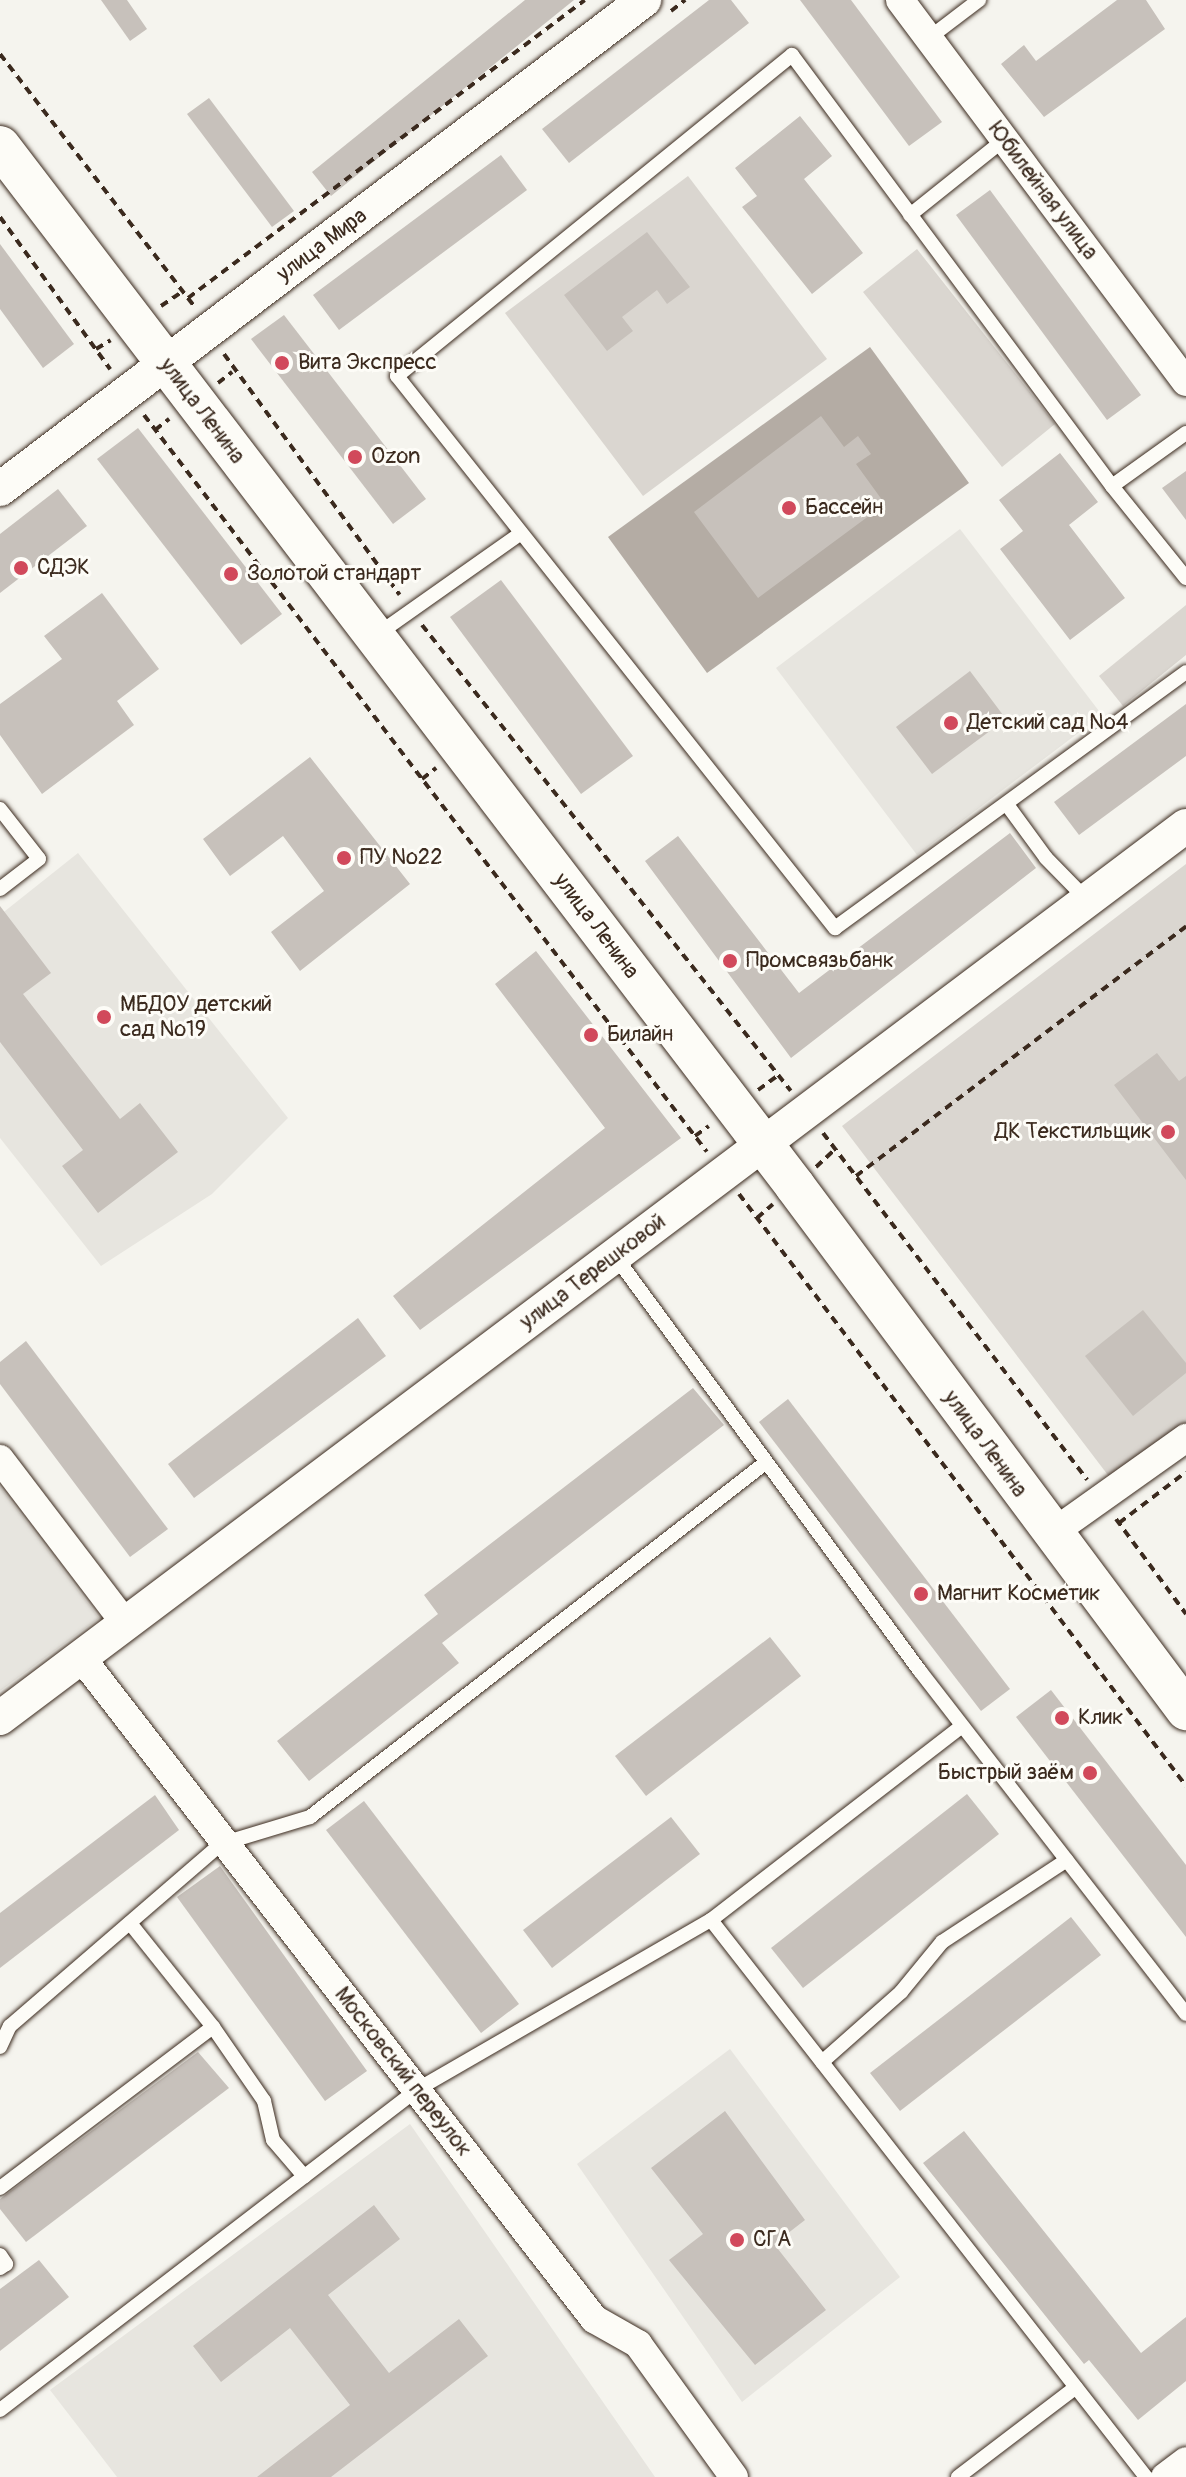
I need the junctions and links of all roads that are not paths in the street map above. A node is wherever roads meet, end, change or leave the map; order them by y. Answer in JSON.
{"nodes":[{"id":1,"x":900,"y":0,"type":"edge"},
{"id":2,"x":979,"y":0,"type":"edge"},
{"id":3,"x":624,"y":6,"type":"edge"},
{"id":4,"x":929,"y":38,"type":"junction"},
{"id":5,"x":1005,"y":139,"type":"junction"},
{"id":6,"x":0,"y":146,"type":"edge"},
{"id":7,"x":910,"y":215,"type":"junction"},
{"id":8,"x":167,"y":365,"type":"junction"},
{"id":9,"x":1186,"y":382,"type":"edge"},
{"id":10,"x":1186,"y":433,"type":"edge"},
{"id":11,"x":1112,"y":486,"type":"junction"},
{"id":12,"x":0,"y":489,"type":"edge"},
{"id":13,"x":521,"y":533,"type":"junction"},
{"id":14,"x":1186,"y":578,"type":"edge"},
{"id":15,"x":374,"y":636,"type":"junction"},
{"id":16,"x":1186,"y":672,"type":"edge"},
{"id":17,"x":1008,"y":806,"type":"junction"},
{"id":18,"x":0,"y":809,"type":"edge"},
{"id":19,"x":1186,"y":826,"type":"edge"},
{"id":20,"x":0,"y":889,"type":"edge"},
{"id":21,"x":1087,"y":900,"type":"junction"},
{"id":22,"x":763,"y":1146,"type":"junction"},
{"id":23,"x":615,"y":1256,"type":"junction"},
{"id":24,"x":1186,"y":1438,"type":"edge"},
{"id":25,"x":0,"y":1459,"type":"edge"},
{"id":26,"x":765,"y":1463,"type":"junction"},
{"id":27,"x":1051,"y":1534,"type":"junction"},
{"id":28,"x":124,"y":1622,"type":"junction"},
{"id":29,"x":80,"y":1656,"type":"junction"},
{"id":30,"x":1186,"y":1710,"type":"edge"},
{"id":31,"x":0,"y":1718,"type":"edge"},
{"id":32,"x":962,"y":1726,"type":"junction"},
{"id":33,"x":221,"y":1844,"type":"junction"},
{"id":34,"x":1067,"y":1860,"type":"junction"},
{"id":35,"x":711,"y":1920,"type":"junction"},
{"id":36,"x":130,"y":1923,"type":"junction"},
{"id":37,"x":1186,"y":2014,"type":"edge"},
{"id":38,"x":213,"y":2027,"type":"junction"},
{"id":39,"x":0,"y":2047,"type":"edge"},
{"id":40,"x":822,"y":2062,"type":"junction"},
{"id":41,"x":418,"y":2089,"type":"junction"},
{"id":42,"x":304,"y":2176,"type":"junction"},
{"id":43,"x":0,"y":2188,"type":"edge"},
{"id":44,"x":0,"y":2255,"type":"edge"},
{"id":45,"x":0,"y":2268,"type":"edge"},
{"id":46,"x":1076,"y":2387,"type":"junction"},
{"id":47,"x":0,"y":2410,"type":"edge"},
{"id":48,"x":1186,"y":2461,"type":"edge"},
{"id":49,"x":734,"y":2477,"type":"edge"},
{"id":50,"x":958,"y":2477,"type":"edge"},
{"id":51,"x":1146,"y":2477,"type":"edge"},
{"id":52,"x":1165,"y":2477,"type":"edge"}],
"edges":[{"from":1,"to":4,"type":"street","name":"Юбилейная улица"},
{"from":2,"to":4,"type":"lane"},
{"from":3,"to":8,"type":"street","name":"улица Мира"},
{"from":4,"to":5,"type":"street","name":"Юбилейная улица"},
{"from":5,"to":7,"type":"lane"},
{"from":5,"to":9,"type":"street","name":"Юбилейная улица"},
{"from":6,"to":8,"type":"main road","name":"улица Ленина"},
{"from":7,"to":11,"type":"lane"},
{"from":7,"to":13,"type":"lane"},
{"from":8,"to":12,"type":"street","name":"улица Мира"},
{"from":8,"to":15,"type":"main road","name":"улица Ленина"},
{"from":10,"to":11,"type":"lane"},
{"from":11,"to":14,"type":"lane"},
{"from":13,"to":15,"type":"lane"},
{"from":13,"to":17,"type":"lane"},
{"from":15,"to":22,"type":"main road","name":"улица Ленина"},
{"from":16,"to":17,"type":"lane"},
{"from":17,"to":21,"type":"lane"},
{"from":18,"to":20,"type":"lane"},
{"from":19,"to":21,"type":"street","name":"улица Терешковой"},
{"from":21,"to":22,"type":"street","name":"улица Терешковой"},
{"from":22,"to":23,"type":"street","name":"улица Терешковой"},
{"from":22,"to":27,"type":"main road","name":"улица Ленина"},
{"from":23,"to":26,"type":"lane"},
{"from":23,"to":28,"type":"street","name":"улица Терешковой"},
{"from":24,"to":27,"type":"street"},
{"from":25,"to":28,"type":"street"},
{"from":26,"to":32,"type":"lane"},
{"from":26,"to":33,"type":"lane"},
{"from":27,"to":30,"type":"main road","name":"улица Ленина"},
{"from":28,"to":29,"type":"street","name":"улица Терешковой"},
{"from":29,"to":31,"type":"street","name":"улица Терешковой"},
{"from":29,"to":33,"type":"street","name":"Московский переулок"},
{"from":32,"to":34,"type":"lane"},
{"from":32,"to":35,"type":"lane"},
{"from":33,"to":36,"type":"lane"},
{"from":33,"to":41,"type":"street","name":"Московский переулок"},
{"from":34,"to":37,"type":"lane"},
{"from":34,"to":40,"type":"lane"},
{"from":35,"to":40,"type":"lane"},
{"from":35,"to":41,"type":"lane"},
{"from":36,"to":38,"type":"lane"},
{"from":36,"to":39,"type":"lane"},
{"from":38,"to":42,"type":"lane"},
{"from":38,"to":43,"type":"lane"},
{"from":40,"to":46,"type":"lane"},
{"from":41,"to":42,"type":"lane"},
{"from":41,"to":49,"type":"street","name":"Московский переулок"},
{"from":42,"to":47,"type":"lane"},
{"from":44,"to":45,"type":"lane"},
{"from":46,"to":50,"type":"lane"},
{"from":46,"to":51,"type":"lane"},
{"from":48,"to":52,"type":"street"}]}
